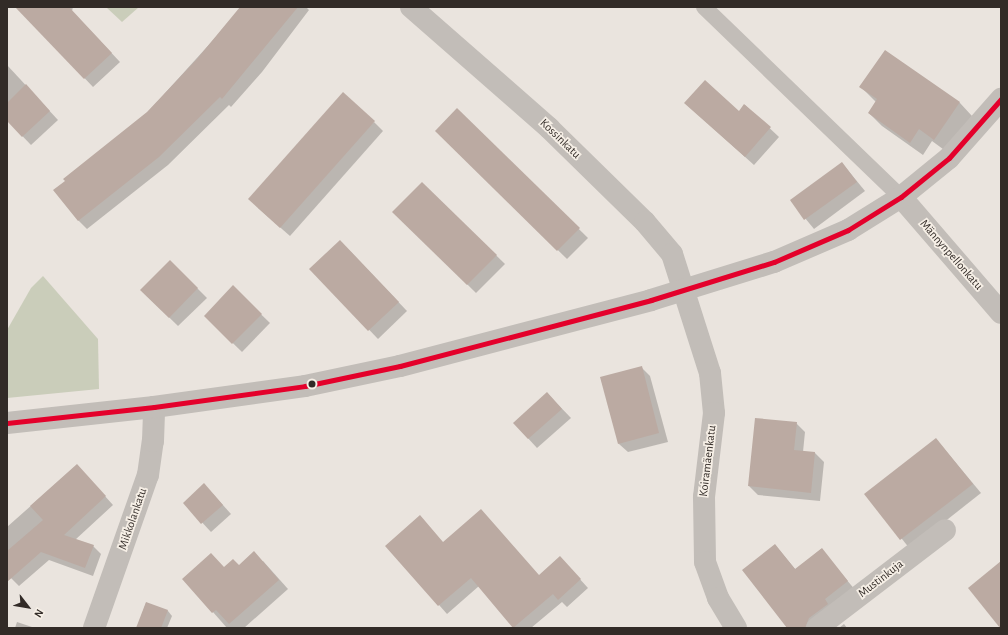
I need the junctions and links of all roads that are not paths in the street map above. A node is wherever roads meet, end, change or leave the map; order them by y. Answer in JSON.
{"nodes":[{"id":1,"x":411,"y":7,"type":"edge"},
{"id":2,"x":704,"y":7,"type":"edge"},
{"id":3,"x":1001,"y":99,"type":"edge"},
{"id":4,"x":901,"y":197,"type":"junction"},
{"id":5,"x":685,"y":289,"type":"junction"},
{"id":6,"x":1001,"y":313,"type":"edge"},
{"id":7,"x":154,"y":406,"type":"junction"},
{"id":8,"x":7,"y":423,"type":"edge"},
{"id":9,"x":945,"y":530,"type":"dead end"},
{"id":10,"x":94,"y":628,"type":"edge"},
{"id":11,"x":736,"y":628,"type":"edge"},
{"id":12,"x":817,"y":628,"type":"edge"}],
"edges":[{"from":1,"to":5,"type":"street","name":"Kossinkatu"},
{"from":2,"to":4,"type":"lane"},
{"from":3,"to":4,"type":"street"},
{"from":4,"to":5,"type":"street"},
{"from":4,"to":6,"type":"street","name":"Männynpellonkatu"},
{"from":5,"to":7,"type":"street"},
{"from":5,"to":11,"type":"street","name":"Koiramäenkatu"},
{"from":7,"to":8,"type":"street"},
{"from":7,"to":10,"type":"street","name":"Mikkolankatu"},
{"from":9,"to":12,"type":"street","name":"Mustinkuja"}]}
